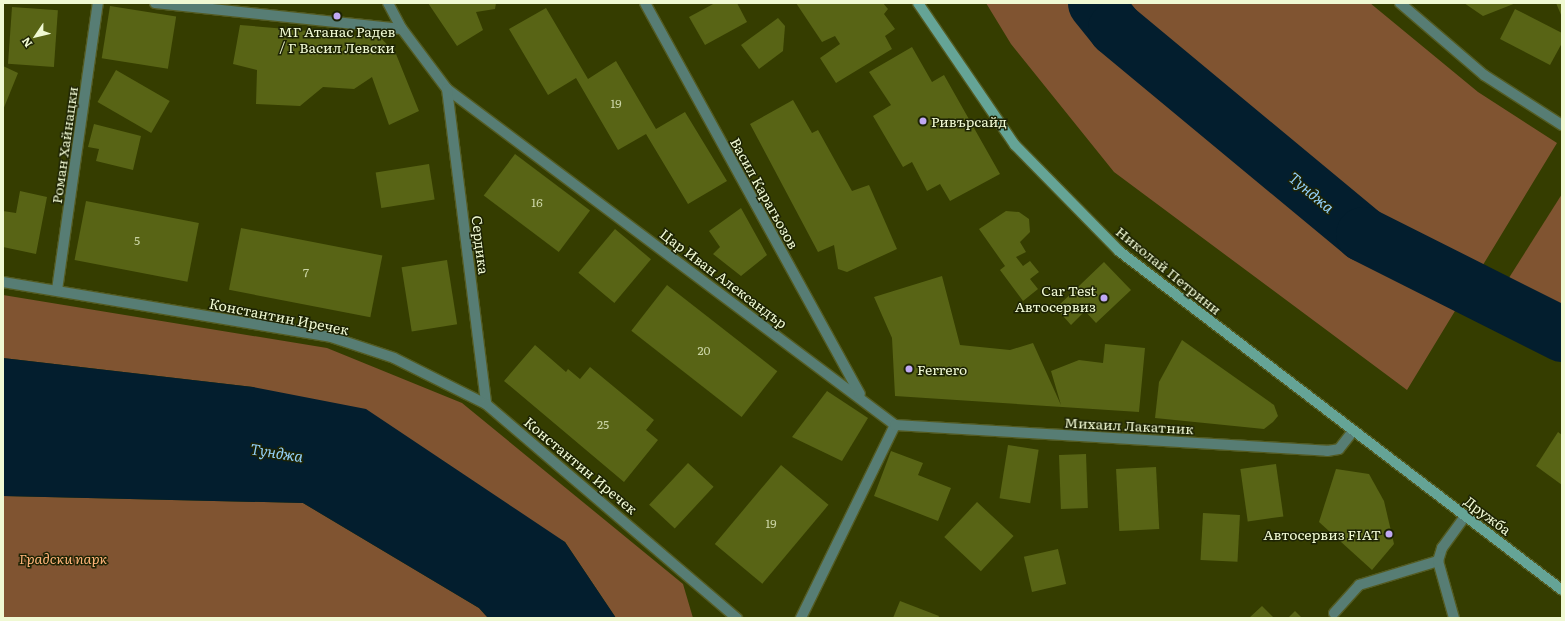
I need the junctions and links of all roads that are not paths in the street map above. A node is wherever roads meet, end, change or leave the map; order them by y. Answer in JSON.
{"nodes":[{"id":1,"x":98,"y":3,"type":"edge"},
{"id":2,"x":155,"y":3,"type":"edge"},
{"id":3,"x":388,"y":3,"type":"edge"},
{"id":4,"x":645,"y":3,"type":"edge"},
{"id":5,"x":918,"y":3,"type":"edge"},
{"id":6,"x":1400,"y":3,"type":"edge"},
{"id":7,"x":402,"y":29,"type":"junction"},
{"id":8,"x":447,"y":89,"type":"junction"},
{"id":9,"x":1562,"y":125,"type":"edge"},
{"id":10,"x":3,"y":282,"type":"edge"},
{"id":11,"x":57,"y":290,"type":"junction"},
{"id":12,"x":862,"y":397,"type":"junction"},
{"id":13,"x":486,"y":404,"type":"junction"},
{"id":14,"x":895,"y":425,"type":"junction"},
{"id":15,"x":1354,"y":431,"type":"junction"},
{"id":16,"x":1396,"y":464,"type":"joint"},
{"id":17,"x":1466,"y":516,"type":"junction"},
{"id":18,"x":1438,"y":561,"type":"junction"},
{"id":19,"x":1562,"y":590,"type":"edge"},
{"id":20,"x":1334,"y":614,"type":"dead end"},
{"id":21,"x":737,"y":618,"type":"edge"},
{"id":22,"x":801,"y":618,"type":"edge"},
{"id":23,"x":1454,"y":618,"type":"edge"}],
"edges":[{"from":1,"to":11,"type":"street","name":"Роман Хайнацки"},
{"from":2,"to":7,"type":"street"},
{"from":3,"to":7,"type":"street","name":"Цар Иван Александър"},
{"from":4,"to":12,"type":"street","name":"Васил Карагьозов"},
{"from":5,"to":15,"type":"street","name":"Николай Петрини"},
{"from":6,"to":9,"type":"street"},
{"from":7,"to":8,"type":"street","name":"Цар Иван Александър"},
{"from":8,"to":12,"type":"street","name":"Цар Иван Александър"},
{"from":8,"to":13,"type":"street","name":"Сердика"},
{"from":10,"to":11,"type":"street","name":"Константин Иречек"},
{"from":11,"to":13,"type":"street","name":"Константин Иречек"},
{"from":12,"to":14,"type":"street","name":"Цар Иван Александър"},
{"from":13,"to":21,"type":"street","name":"Константин Иречек"},
{"from":14,"to":15,"type":"street","name":"Михаил Лакатник"},
{"from":14,"to":22,"type":"street"},
{"from":15,"to":16,"type":"street","name":"Николай Петрини"},
{"from":16,"to":17,"type":"street","name":"Дружба"},
{"from":17,"to":18,"type":"street"},
{"from":17,"to":19,"type":"street","name":"Дружба"},
{"from":18,"to":20,"type":"street"},
{"from":18,"to":23,"type":"street"}]}
